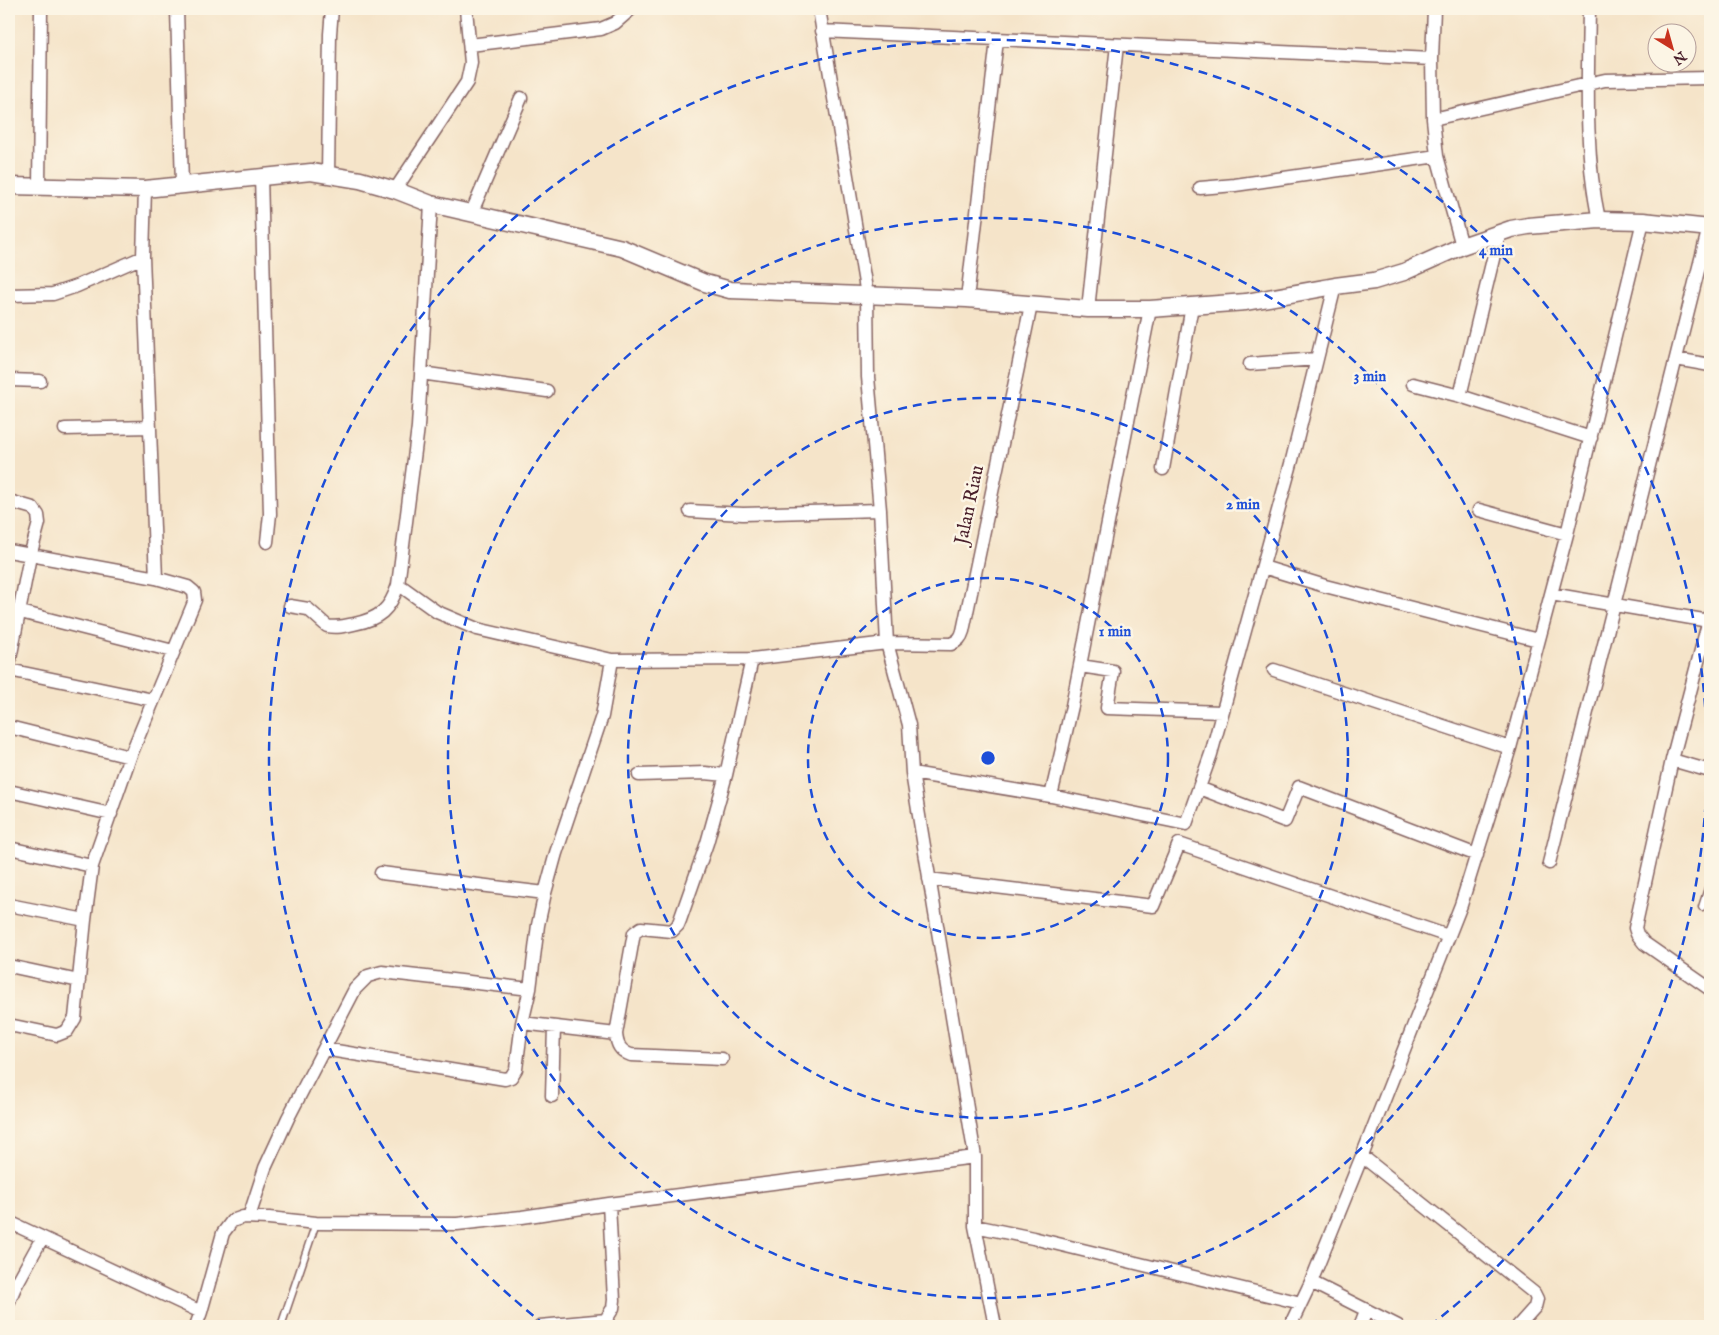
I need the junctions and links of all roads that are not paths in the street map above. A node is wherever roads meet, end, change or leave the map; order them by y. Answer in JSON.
{"nodes":[{"id":1,"x":41,"y":9,"type":"edge"},
{"id":2,"x":177,"y":9,"type":"edge"},
{"id":3,"x":332,"y":9,"type":"edge"},
{"id":4,"x":466,"y":9,"type":"edge"},
{"id":5,"x":631,"y":9,"type":"edge"},
{"id":6,"x":819,"y":9,"type":"edge"},
{"id":7,"x":1434,"y":9,"type":"edge"},
{"id":8,"x":1589,"y":9,"type":"edge"},
{"id":9,"x":822,"y":31,"type":"junction"},
{"id":10,"x":997,"y":40,"type":"junction"},
{"id":11,"x":470,"y":45,"type":"junction"},
{"id":12,"x":1117,"y":45,"type":"junction"},
{"id":13,"x":1432,"y":59,"type":"junction"},
{"id":14,"x":1710,"y":78,"type":"edge"},
{"id":15,"x":1588,"y":84,"type":"junction"},
{"id":16,"x":521,"y":98,"type":"dead end"},
{"id":17,"x":1433,"y":119,"type":"junction"},
{"id":18,"x":1437,"y":156,"type":"junction"},
{"id":19,"x":328,"y":174,"type":"junction"},
{"id":20,"x":262,"y":176,"type":"junction"},
{"id":21,"x":182,"y":185,"type":"junction"},
{"id":22,"x":9,"y":186,"type":"edge"},
{"id":23,"x":39,"y":186,"type":"junction"},
{"id":24,"x":1200,"y":188,"type":"dead end"},
{"id":25,"x":145,"y":189,"type":"junction"},
{"id":26,"x":395,"y":190,"type":"junction"},
{"id":27,"x":430,"y":204,"type":"junction"},
{"id":28,"x":471,"y":214,"type":"junction"},
{"id":29,"x":1599,"y":220,"type":"junction"},
{"id":30,"x":1643,"y":221,"type":"junction"},
{"id":31,"x":1709,"y":227,"type":"edge"},
{"id":32,"x":1499,"y":234,"type":"junction"},
{"id":33,"x":1462,"y":246,"type":"junction"},
{"id":34,"x":143,"y":257,"type":"junction"},
{"id":35,"x":1334,"y":286,"type":"junction"},
{"id":36,"x":9,"y":295,"type":"edge"},
{"id":37,"x":867,"y":295,"type":"junction"},
{"id":38,"x":967,"y":299,"type":"junction"},
{"id":39,"x":1031,"y":305,"type":"junction"},
{"id":40,"x":1192,"y":306,"type":"junction"},
{"id":41,"x":1088,"y":309,"type":"junction"},
{"id":42,"x":1150,"y":309,"type":"junction"},
{"id":43,"x":1316,"y":358,"type":"junction"},
{"id":44,"x":1676,"y":359,"type":"junction"},
{"id":45,"x":1250,"y":364,"type":"dead end"},
{"id":46,"x":1710,"y":365,"type":"edge"},
{"id":47,"x":421,"y":373,"type":"junction"},
{"id":48,"x":9,"y":380,"type":"edge"},
{"id":49,"x":40,"y":381,"type":"dead end"},
{"id":50,"x":1413,"y":384,"type":"dead end"},
{"id":51,"x":547,"y":391,"type":"dead end"},
{"id":52,"x":1460,"y":396,"type":"junction"},
{"id":53,"x":150,"y":427,"type":"junction"},
{"id":54,"x":65,"y":429,"type":"dead end"},
{"id":55,"x":1590,"y":438,"type":"junction"},
{"id":56,"x":1162,"y":469,"type":"dead end"},
{"id":57,"x":9,"y":501,"type":"edge"},
{"id":58,"x":690,"y":510,"type":"dead end"},
{"id":59,"x":880,"y":510,"type":"junction"},
{"id":60,"x":1479,"y":510,"type":"dead end"},
{"id":61,"x":1567,"y":534,"type":"junction"},
{"id":62,"x":268,"y":542,"type":"dead end"},
{"id":63,"x":9,"y":551,"type":"edge"},
{"id":64,"x":30,"y":556,"type":"junction"},
{"id":65,"x":1262,"y":567,"type":"junction"},
{"id":66,"x":156,"y":578,"type":"junction"},
{"id":67,"x":398,"y":585,"type":"junction"},
{"id":68,"x":1551,"y":594,"type":"junction"},
{"id":69,"x":1614,"y":603,"type":"junction"},
{"id":70,"x":290,"y":606,"type":"dead end"},
{"id":71,"x":14,"y":611,"type":"edge"},
{"id":72,"x":1710,"y":618,"type":"edge"},
{"id":73,"x":1538,"y":640,"type":"junction"},
{"id":74,"x":887,"y":643,"type":"junction"},
{"id":75,"x":173,"y":651,"type":"junction"},
{"id":76,"x":752,"y":659,"type":"junction"},
{"id":77,"x":612,"y":660,"type":"junction"},
{"id":78,"x":9,"y":664,"type":"edge"},
{"id":79,"x":1080,"y":666,"type":"junction"},
{"id":80,"x":9,"y":670,"type":"edge"},
{"id":81,"x":1274,"y":670,"type":"dead end"},
{"id":82,"x":153,"y":700,"type":"junction"},
{"id":83,"x":1222,"y":712,"type":"junction"},
{"id":84,"x":9,"y":727,"type":"edge"},
{"id":85,"x":1510,"y":748,"type":"junction"},
{"id":86,"x":130,"y":757,"type":"junction"},
{"id":87,"x":1672,"y":760,"type":"junction"},
{"id":88,"x":1710,"y":771,"type":"edge"},
{"id":89,"x":912,"y":773,"type":"junction"},
{"id":90,"x":639,"y":775,"type":"dead end"},
{"id":91,"x":726,"y":775,"type":"junction"},
{"id":92,"x":1199,"y":788,"type":"junction"},
{"id":93,"x":9,"y":791,"type":"edge"},
{"id":94,"x":1051,"y":796,"type":"junction"},
{"id":95,"x":111,"y":814,"type":"junction"},
{"id":96,"x":1186,"y":824,"type":"junction"},
{"id":97,"x":1179,"y":844,"type":"junction"},
{"id":98,"x":9,"y":848,"type":"edge"},
{"id":99,"x":1477,"y":855,"type":"junction"},
{"id":100,"x":1549,"y":863,"type":"dead end"},
{"id":101,"x":92,"y":866,"type":"junction"},
{"id":102,"x":381,"y":873,"type":"dead end"},
{"id":103,"x":929,"y":879,"type":"junction"},
{"id":104,"x":1710,"y":882,"type":"edge"},
{"id":105,"x":545,"y":893,"type":"junction"},
{"id":106,"x":9,"y":904,"type":"edge"},
{"id":107,"x":1702,"y":907,"type":"dead end"},
{"id":108,"x":85,"y":920,"type":"junction"},
{"id":109,"x":1448,"y":936,"type":"junction"},
{"id":110,"x":9,"y":966,"type":"edge"},
{"id":111,"x":79,"y":981,"type":"junction"},
{"id":112,"x":530,"y":989,"type":"junction"},
{"id":113,"x":1710,"y":989,"type":"edge"},
{"id":114,"x":522,"y":1023,"type":"junction"},
{"id":115,"x":9,"y":1025,"type":"edge"},
{"id":116,"x":554,"y":1027,"type":"junction"},
{"id":117,"x":616,"y":1034,"type":"junction"},
{"id":118,"x":324,"y":1049,"type":"junction"},
{"id":119,"x":722,"y":1059,"type":"dead end"},
{"id":120,"x":552,"y":1096,"type":"dead end"},
{"id":121,"x":1362,"y":1156,"type":"junction"},
{"id":122,"x":975,"y":1157,"type":"junction"},
{"id":123,"x":609,"y":1204,"type":"junction"},
{"id":124,"x":249,"y":1217,"type":"junction"},
{"id":125,"x":9,"y":1222,"type":"edge"},
{"id":126,"x":316,"y":1223,"type":"junction"},
{"id":127,"x":975,"y":1226,"type":"junction"},
{"id":128,"x":42,"y":1238,"type":"junction"},
{"id":129,"x":1311,"y":1282,"type":"junction"},
{"id":130,"x":12,"y":1286,"type":"edge"},
{"id":131,"x":9,"y":1300,"type":"edge"},
{"id":132,"x":1301,"y":1303,"type":"junction"},
{"id":133,"x":201,"y":1312,"type":"junction"},
{"id":134,"x":1366,"y":1312,"type":"junction"},
{"id":135,"x":604,"y":1323,"type":"edge"},
{"id":136,"x":196,"y":1326,"type":"edge"},
{"id":137,"x":281,"y":1326,"type":"edge"},
{"id":138,"x":540,"y":1326,"type":"edge"},
{"id":139,"x":995,"y":1326,"type":"edge"},
{"id":140,"x":1290,"y":1326,"type":"edge"},
{"id":141,"x":1360,"y":1326,"type":"edge"},
{"id":142,"x":1398,"y":1326,"type":"edge"},
{"id":143,"x":1518,"y":1326,"type":"edge"}],
"edges":[{"from":1,"to":23,"type":"street"},
{"from":2,"to":21,"type":"street"},
{"from":3,"to":19,"type":"street"},
{"from":4,"to":11,"type":"street"},
{"from":5,"to":11,"type":"street"},
{"from":6,"to":9,"type":"street"},
{"from":7,"to":13,"type":"street"},
{"from":8,"to":15,"type":"street"},
{"from":9,"to":10,"type":"street"},
{"from":9,"to":37,"type":"street"},
{"from":10,"to":12,"type":"street"},
{"from":10,"to":38,"type":"street"},
{"from":11,"to":26,"type":"street"},
{"from":12,"to":13,"type":"street"},
{"from":12,"to":41,"type":"street"},
{"from":13,"to":17,"type":"street"},
{"from":14,"to":15,"type":"street"},
{"from":15,"to":17,"type":"street"},
{"from":15,"to":29,"type":"street"},
{"from":16,"to":28,"type":"street"},
{"from":17,"to":18,"type":"street"},
{"from":18,"to":24,"type":"street"},
{"from":18,"to":33,"type":"street"},
{"from":19,"to":20,"type":"street"},
{"from":19,"to":26,"type":"street"},
{"from":20,"to":21,"type":"street"},
{"from":20,"to":62,"type":"street"},
{"from":21,"to":25,"type":"street"},
{"from":22,"to":23,"type":"street"},
{"from":23,"to":25,"type":"street"},
{"from":25,"to":34,"type":"street"},
{"from":26,"to":27,"type":"street"},
{"from":27,"to":28,"type":"street"},
{"from":27,"to":47,"type":"street"},
{"from":28,"to":37,"type":"street"},
{"from":29,"to":30,"type":"street"},
{"from":29,"to":32,"type":"street"},
{"from":30,"to":31,"type":"street"},
{"from":30,"to":55,"type":"street"},
{"from":31,"to":44,"type":"street"},
{"from":32,"to":33,"type":"street"},
{"from":32,"to":52,"type":"street"},
{"from":33,"to":35,"type":"street"},
{"from":34,"to":36,"type":"street"},
{"from":34,"to":53,"type":"street"},
{"from":35,"to":40,"type":"street"},
{"from":35,"to":43,"type":"street"},
{"from":37,"to":38,"type":"street"},
{"from":37,"to":59,"type":"street"},
{"from":38,"to":39,"type":"street"},
{"from":39,"to":41,"type":"street"},
{"from":39,"to":74,"type":"street","name":"Jalan Riau"},
{"from":40,"to":42,"type":"street"},
{"from":40,"to":56,"type":"street"},
{"from":41,"to":42,"type":"street"},
{"from":42,"to":79,"type":"street"},
{"from":43,"to":45,"type":"street"},
{"from":43,"to":65,"type":"street"},
{"from":44,"to":46,"type":"street"},
{"from":44,"to":69,"type":"street"},
{"from":47,"to":51,"type":"street"},
{"from":47,"to":67,"type":"street"},
{"from":48,"to":49,"type":"street"},
{"from":50,"to":52,"type":"street"},
{"from":52,"to":55,"type":"street"},
{"from":53,"to":54,"type":"street"},
{"from":53,"to":66,"type":"street"},
{"from":55,"to":61,"type":"street"},
{"from":57,"to":64,"type":"street"},
{"from":58,"to":59,"type":"street"},
{"from":59,"to":74,"type":"street"},
{"from":60,"to":61,"type":"street"},
{"from":61,"to":68,"type":"street"},
{"from":63,"to":64,"type":"street"},
{"from":64,"to":66,"type":"street"},
{"from":64,"to":71,"type":"street"},
{"from":65,"to":73,"type":"street"},
{"from":65,"to":83,"type":"street"},
{"from":66,"to":75,"type":"street"},
{"from":67,"to":70,"type":"street"},
{"from":67,"to":77,"type":"street","name":"Jalan Riau"},
{"from":68,"to":69,"type":"street"},
{"from":68,"to":73,"type":"street"},
{"from":69,"to":72,"type":"street"},
{"from":69,"to":100,"type":"street"},
{"from":71,"to":75,"type":"street"},
{"from":71,"to":78,"type":"street"},
{"from":72,"to":87,"type":"street"},
{"from":73,"to":85,"type":"street"},
{"from":74,"to":76,"type":"street","name":"Jalan Riau"},
{"from":74,"to":89,"type":"street"},
{"from":75,"to":82,"type":"street"},
{"from":76,"to":77,"type":"street","name":"Jalan Riau"},
{"from":76,"to":91,"type":"street"},
{"from":77,"to":105,"type":"street"},
{"from":79,"to":83,"type":"street"},
{"from":79,"to":94,"type":"street"},
{"from":80,"to":82,"type":"street"},
{"from":81,"to":85,"type":"street"},
{"from":82,"to":86,"type":"street"},
{"from":83,"to":92,"type":"street"},
{"from":84,"to":86,"type":"street"},
{"from":85,"to":99,"type":"street"},
{"from":86,"to":95,"type":"street"},
{"from":87,"to":88,"type":"street"},
{"from":87,"to":113,"type":"street"},
{"from":89,"to":94,"type":"street"},
{"from":89,"to":103,"type":"street"},
{"from":90,"to":91,"type":"street"},
{"from":91,"to":117,"type":"street"},
{"from":92,"to":96,"type":"street"},
{"from":92,"to":99,"type":"street"},
{"from":93,"to":95,"type":"street"},
{"from":94,"to":96,"type":"street"},
{"from":95,"to":101,"type":"street"},
{"from":96,"to":97,"type":"street"},
{"from":97,"to":103,"type":"street"},
{"from":97,"to":109,"type":"street"},
{"from":98,"to":101,"type":"street"},
{"from":99,"to":109,"type":"street"},
{"from":101,"to":108,"type":"street"},
{"from":102,"to":105,"type":"street"},
{"from":103,"to":122,"type":"street"},
{"from":104,"to":107,"type":"lane"},
{"from":105,"to":112,"type":"street"},
{"from":106,"to":108,"type":"street"},
{"from":108,"to":111,"type":"street"},
{"from":109,"to":121,"type":"street"},
{"from":110,"to":111,"type":"street"},
{"from":111,"to":115,"type":"street"},
{"from":112,"to":114,"type":"street"},
{"from":112,"to":118,"type":"street"},
{"from":114,"to":116,"type":"street"},
{"from":114,"to":118,"type":"street"},
{"from":116,"to":117,"type":"street"},
{"from":116,"to":120,"type":"street"},
{"from":117,"to":119,"type":"street"},
{"from":118,"to":124,"type":"street"},
{"from":121,"to":129,"type":"street"},
{"from":121,"to":143,"type":"street"},
{"from":122,"to":123,"type":"street"},
{"from":122,"to":127,"type":"street"},
{"from":123,"to":126,"type":"street"},
{"from":123,"to":135,"type":"street"},
{"from":124,"to":126,"type":"street"},
{"from":124,"to":133,"type":"street"},
{"from":125,"to":128,"type":"street"},
{"from":126,"to":137,"type":"lane"},
{"from":127,"to":132,"type":"street"},
{"from":127,"to":139,"type":"street"},
{"from":128,"to":130,"type":"street"},
{"from":128,"to":133,"type":"street"},
{"from":129,"to":132,"type":"street"},
{"from":129,"to":134,"type":"street"},
{"from":130,"to":131,"type":"street"},
{"from":132,"to":140,"type":"street"},
{"from":133,"to":136,"type":"street"},
{"from":134,"to":141,"type":"street"},
{"from":134,"to":142,"type":"street"},
{"from":135,"to":138,"type":"street"}]}
